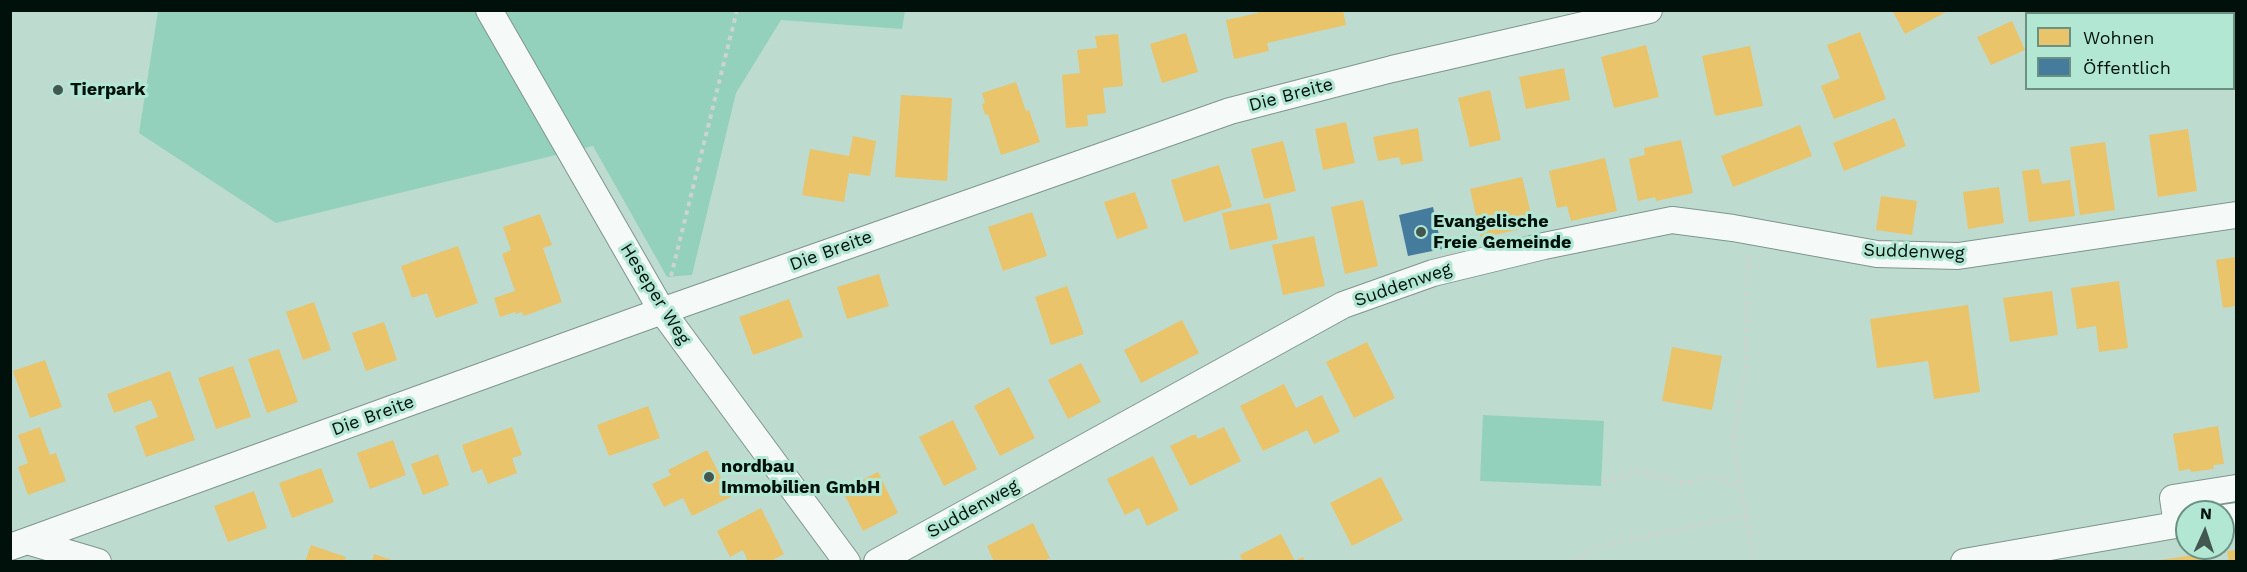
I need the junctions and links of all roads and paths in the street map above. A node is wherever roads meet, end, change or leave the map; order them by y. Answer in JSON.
{"nodes":[{"id":1,"x":489,"y":10,"type":"edge"},
{"id":2,"x":737,"y":10,"type":"edge"},
{"id":3,"x":1649,"y":10,"type":"edge"},
{"id":4,"x":2236,"y":215,"type":"edge"},
{"id":5,"x":1749,"y":231,"type":"junction"},
{"id":6,"x":662,"y":311,"type":"junction"},
{"id":7,"x":1602,"y":481,"type":"dead end"},
{"id":8,"x":1741,"y":486,"type":"junction"},
{"id":9,"x":2236,"y":488,"type":"edge"},
{"id":10,"x":2175,"y":504,"type":"edge"},
{"id":11,"x":1746,"y":514,"type":"junction"},
{"id":12,"x":2175,"y":526,"type":"edge"},
{"id":13,"x":19,"y":544,"type":"edge"},
{"id":14,"x":2045,"y":555,"type":"edge"},
{"id":15,"x":98,"y":561,"type":"edge"},
{"id":16,"x":847,"y":561,"type":"edge"},
{"id":17,"x":877,"y":561,"type":"edge"},
{"id":18,"x":1571,"y":561,"type":"edge"},
{"id":19,"x":1755,"y":561,"type":"edge"},
{"id":20,"x":1964,"y":561,"type":"edge"}],
"edges":[{"from":1,"to":6,"type":"street","name":"Heseper Weg"},
{"from":2,"to":6,"type":"path"},
{"from":3,"to":6,"type":"street","name":"Die Breite"},
{"from":4,"to":5,"type":"street","name":"Suddenweg"},
{"from":5,"to":8,"type":"path"},
{"from":5,"to":17,"type":"street","name":"Suddenweg"},
{"from":6,"to":13,"type":"street","name":"Die Breite"},
{"from":6,"to":16,"type":"street","name":"Heseper Weg"},
{"from":7,"to":8,"type":"path"},
{"from":8,"to":11,"type":"path"},
{"from":9,"to":10,"type":"street"},
{"from":11,"to":18,"type":"path"},
{"from":11,"to":19,"type":"path"},
{"from":12,"to":14,"type":"street"},
{"from":13,"to":15,"type":"street"},
{"from":14,"to":20,"type":"street"}]}
